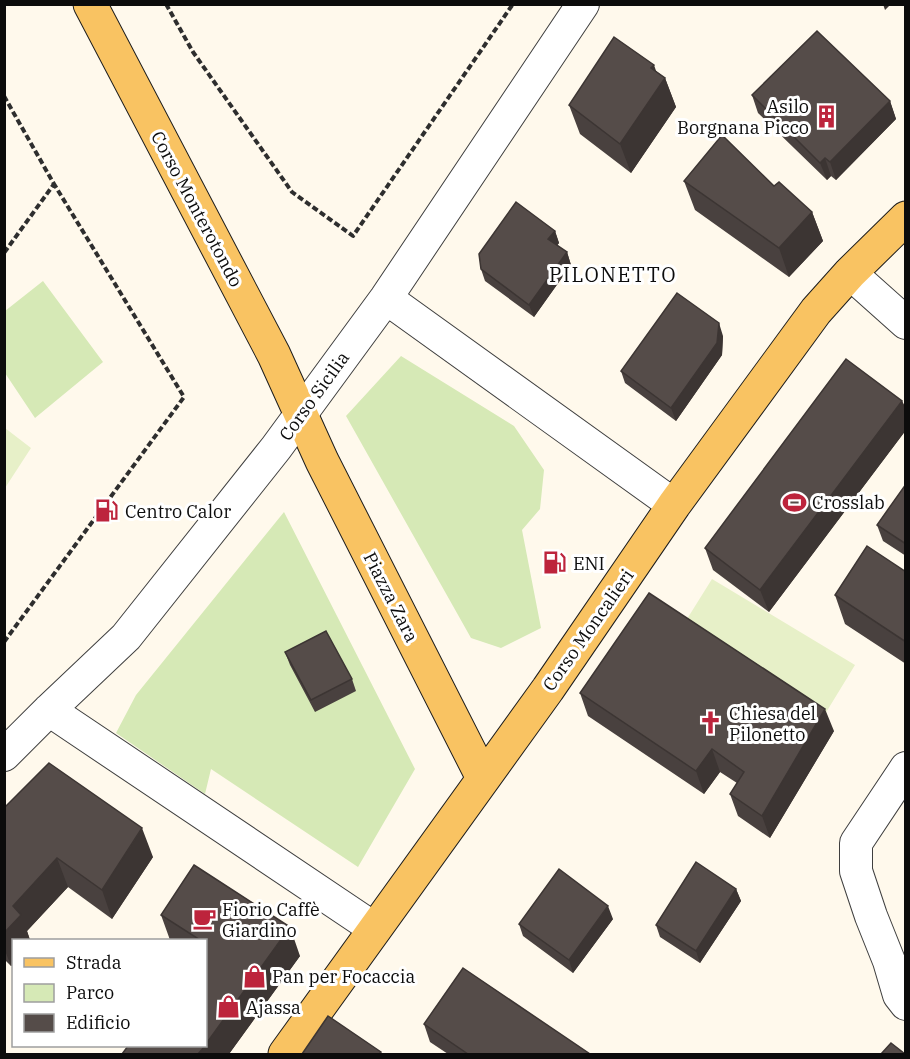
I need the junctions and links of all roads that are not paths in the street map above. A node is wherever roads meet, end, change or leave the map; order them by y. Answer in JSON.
{"nodes":[{"id":1,"x":90,"y":4,"type":"edge"},
{"id":2,"x":584,"y":4,"type":"edge"},
{"id":3,"x":906,"y":218,"type":"edge"},
{"id":4,"x":850,"y":273,"type":"junction"},
{"id":5,"x":387,"y":298,"type":"junction"},
{"id":6,"x":906,"y":323,"type":"edge"},
{"id":7,"x":301,"y":416,"type":"junction"},
{"id":8,"x":674,"y":505,"type":"junction"},
{"id":9,"x":49,"y":710,"type":"junction"},
{"id":10,"x":4,"y":755,"type":"edge"},
{"id":11,"x":906,"y":768,"type":"edge"},
{"id":12,"x":483,"y":778,"type":"junction"},
{"id":13,"x":375,"y":928,"type":"junction"},
{"id":14,"x":906,"y":1004,"type":"edge"},
{"id":15,"x":285,"y":1054,"type":"edge"}],
"edges":[{"from":1,"to":7,"type":"main road","name":"Corso Monterotondo"},
{"from":2,"to":5,"type":"street","name":"Corso Sicilia"},
{"from":3,"to":4,"type":"main road","name":"Corso Moncalieri"},
{"from":4,"to":6,"type":"street"},
{"from":4,"to":8,"type":"main road","name":"Corso Moncalieri"},
{"from":5,"to":7,"type":"street","name":"Corso Sicilia"},
{"from":5,"to":8,"type":"street"},
{"from":7,"to":9,"type":"street","name":"Corso Sicilia"},
{"from":7,"to":12,"type":"main road","name":"Piazza Zara"},
{"from":8,"to":12,"type":"main road","name":"Corso Moncalieri"},
{"from":9,"to":10,"type":"street","name":"Corso Sicilia"},
{"from":9,"to":13,"type":"street"},
{"from":11,"to":14,"type":"street"},
{"from":12,"to":13,"type":"main road","name":"Corso Moncalieri"},
{"from":13,"to":15,"type":"main road","name":"Corso Moncalieri"}]}
